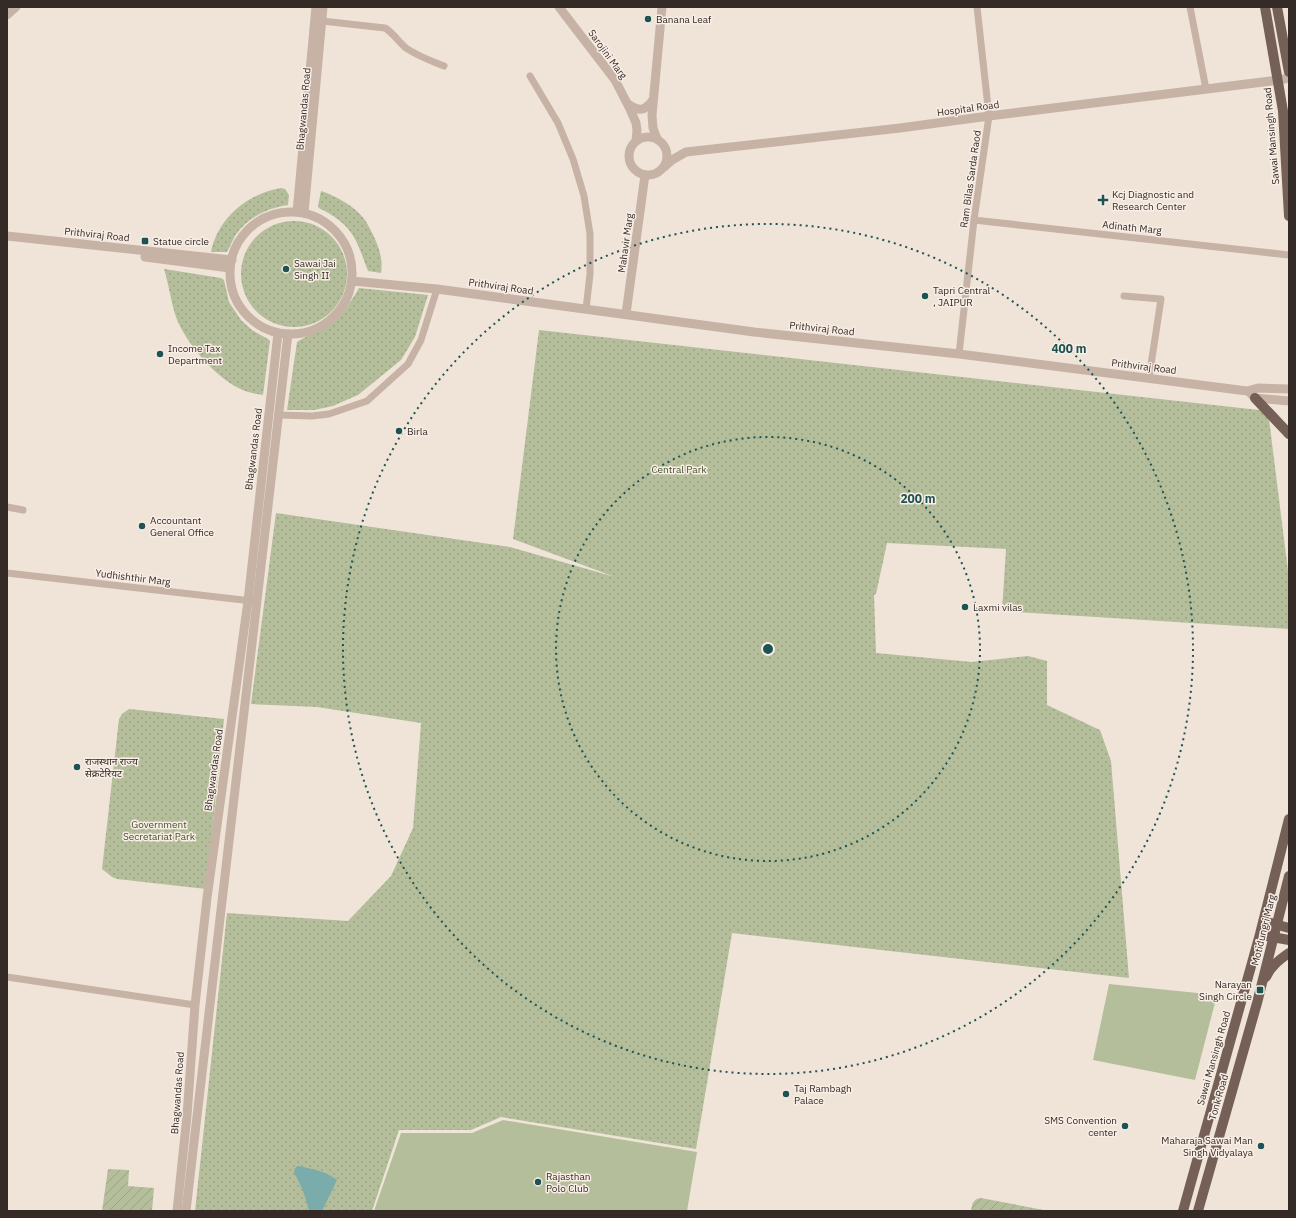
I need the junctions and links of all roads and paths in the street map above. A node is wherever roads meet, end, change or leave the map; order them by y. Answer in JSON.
{"nodes":[{"id":1,"x":16,"y":7,"type":"edge"},
{"id":2,"x":316,"y":7,"type":"edge"},
{"id":3,"x":324,"y":7,"type":"edge"},
{"id":4,"x":559,"y":7,"type":"edge"},
{"id":5,"x":662,"y":7,"type":"edge"},
{"id":6,"x":977,"y":7,"type":"edge"},
{"id":7,"x":1190,"y":7,"type":"edge"},
{"id":8,"x":1265,"y":7,"type":"edge"},
{"id":9,"x":1277,"y":7,"type":"edge"},
{"id":10,"x":7,"y":15,"type":"edge"},
{"id":11,"x":322,"y":21,"type":"junction"},
{"id":12,"x":444,"y":66,"type":"dead end"},
{"id":13,"x":1289,"y":72,"type":"edge"},
{"id":14,"x":530,"y":76,"type":"dead end"},
{"id":15,"x":1289,"y":78,"type":"edge"},
{"id":16,"x":1279,"y":80,"type":"junction"},
{"id":17,"x":1206,"y":89,"type":"junction"},
{"id":18,"x":653,"y":100,"type":"junction"},
{"id":19,"x":627,"y":104,"type":"junction"},
{"id":20,"x":989,"y":116,"type":"junction"},
{"id":21,"x":657,"y":139,"type":"junction"},
{"id":22,"x":636,"y":141,"type":"junction"},
{"id":23,"x":666,"y":149,"type":"junction"},
{"id":24,"x":686,"y":152,"type":"junction"},
{"id":25,"x":664,"y":167,"type":"junction"},
{"id":26,"x":645,"y":176,"type":"junction"},
{"id":27,"x":300,"y":213,"type":"junction"},
{"id":28,"x":1289,"y":216,"type":"edge"},
{"id":29,"x":974,"y":220,"type":"junction"},
{"id":30,"x":7,"y":236,"type":"edge"},
{"id":31,"x":7,"y":241,"type":"edge"},
{"id":32,"x":1289,"y":255,"type":"edge"},
{"id":33,"x":231,"y":264,"type":"junction"},
{"id":34,"x":352,"y":281,"type":"junction"},
{"id":35,"x":437,"y":289,"type":"junction"},
{"id":36,"x":1124,"y":296,"type":"dead end"},
{"id":37,"x":586,"y":309,"type":"junction"},
{"id":38,"x":626,"y":314,"type":"junction"},
{"id":39,"x":283,"y":333,"type":"junction"},
{"id":40,"x":958,"y":354,"type":"junction"},
{"id":41,"x":1149,"y":378,"type":"junction"},
{"id":42,"x":1289,"y":389,"type":"edge"},
{"id":43,"x":1251,"y":394,"type":"junction"},
{"id":44,"x":1289,"y":401,"type":"edge"},
{"id":45,"x":278,"y":415,"type":"junction"},
{"id":46,"x":1289,"y":434,"type":"edge"},
{"id":47,"x":7,"y":507,"type":"edge"},
{"id":48,"x":24,"y":510,"type":"dead end"},
{"id":49,"x":7,"y":573,"type":"edge"},
{"id":50,"x":252,"y":601,"type":"junction"},
{"id":51,"x":1289,"y":819,"type":"edge"},
{"id":52,"x":1288,"y":879,"type":"edge"},
{"id":53,"x":1289,"y":901,"type":"edge"},
{"id":54,"x":1263,"y":920,"type":"junction"},
{"id":55,"x":1277,"y":925,"type":"junction"},
{"id":56,"x":1289,"y":928,"type":"edge"},
{"id":57,"x":1260,"y":934,"type":"junction"},
{"id":58,"x":1274,"y":937,"type":"junction"},
{"id":59,"x":1289,"y":940,"type":"edge"},
{"id":60,"x":1289,"y":953,"type":"edge"},
{"id":61,"x":7,"y":977,"type":"edge"},
{"id":62,"x":1260,"y":990,"type":"junction"},
{"id":63,"x":195,"y":1005,"type":"junction"},
{"id":64,"x":177,"y":1211,"type":"edge"},
{"id":65,"x":186,"y":1211,"type":"edge"},
{"id":66,"x":1183,"y":1211,"type":"edge"},
{"id":67,"x":1198,"y":1211,"type":"edge"}],
"edges":[{"from":1,"to":10,"type":"street"},
{"from":2,"to":27,"type":"street","name":"Bhagwandas Road"},
{"from":3,"to":11,"type":"street","name":"Bhagwandas Road"},
{"from":4,"to":19,"type":"street","name":"Sarojini Marg"},
{"from":5,"to":18,"type":"street"},
{"from":6,"to":20,"type":"street","name":"Ram Bilas Sarda Raod"},
{"from":7,"to":17,"type":"street"},
{"from":8,"to":16,"type":"main road","name":"Sawai Mansingh Road"},
{"from":9,"to":13,"type":"main road"},
{"from":11,"to":12,"type":"street"},
{"from":11,"to":27,"type":"street","name":"Bhagwandas Road"},
{"from":14,"to":37,"type":"street"},
{"from":15,"to":16,"type":"street","name":"Hospital Road"},
{"from":16,"to":17,"type":"street","name":"Hospital Road"},
{"from":16,"to":28,"type":"main road","name":"Sawai Mansingh Road"},
{"from":17,"to":20,"type":"street","name":"Hospital Road"},
{"from":18,"to":19,"type":"street"},
{"from":18,"to":21,"type":"street"},
{"from":19,"to":22,"type":"street","name":"Sarojini Marg"},
{"from":20,"to":24,"type":"street","name":"Hospital Road"},
{"from":20,"to":29,"type":"street","name":"Ram Bilas Sarda Raod"},
{"from":21,"to":22,"type":"street"},
{"from":21,"to":23,"type":"street"},
{"from":22,"to":26,"type":"street"},
{"from":23,"to":24,"type":"street"},
{"from":23,"to":25,"type":"street"},
{"from":24,"to":25,"type":"street","name":"Hospital Road"},
{"from":25,"to":26,"type":"street"},
{"from":26,"to":38,"type":"street","name":"Mahavir Marg"},
{"from":27,"to":33,"type":"street"},
{"from":27,"to":34,"type":"street"},
{"from":29,"to":32,"type":"street","name":"Adinath Marg"},
{"from":29,"to":40,"type":"street","name":"Ram Bilas Sarda Raod"},
{"from":30,"to":33,"type":"street","name":"Prithviraj Road"},
{"from":31,"to":33,"type":"street","name":"Prithviraj Road"},
{"from":33,"to":39,"type":"street"},
{"from":34,"to":35,"type":"street","name":"Prithviraj Road"},
{"from":34,"to":39,"type":"street"},
{"from":35,"to":37,"type":"street","name":"Prithviraj Road"},
{"from":35,"to":45,"type":"street"},
{"from":36,"to":41,"type":"street"},
{"from":37,"to":38,"type":"street","name":"Prithviraj Road"},
{"from":38,"to":40,"type":"street","name":"Prithviraj Road"},
{"from":39,"to":45,"type":"street","name":"Bhagwandas Road"},
{"from":39,"to":50,"type":"street","name":"Bhagwandas Road"},
{"from":40,"to":41,"type":"street","name":"Prithviraj Road"},
{"from":41,"to":43,"type":"street","name":"Prithviraj Road"},
{"from":42,"to":43,"type":"street","name":"Prithviraj Road"},
{"from":43,"to":44,"type":"street"},
{"from":43,"to":46,"type":"main road"},
{"from":45,"to":50,"type":"street","name":"Bhagwandas Road"},
{"from":47,"to":48,"type":"street"},
{"from":49,"to":50,"type":"street","name":"Yudhishthir Marg"},
{"from":50,"to":63,"type":"street","name":"Bhagwandas Road"},
{"from":50,"to":65,"type":"street","name":"Bhagwandas Road"},
{"from":51,"to":54,"type":"main road","name":"Sawai Mansingh Road"},
{"from":52,"to":53,"type":"main road"},
{"from":52,"to":55,"type":"main road","name":"Motidungri Marg"},
{"from":54,"to":55,"type":"main road"},
{"from":54,"to":57,"type":"main road","name":"Sawai Mansingh Road"},
{"from":55,"to":56,"type":"main road"},
{"from":55,"to":58,"type":"main road","name":"Motidungri Marg"},
{"from":57,"to":58,"type":"main road"},
{"from":57,"to":66,"type":"main road","name":"Sawai Mansingh Road"},
{"from":58,"to":59,"type":"main road"},
{"from":58,"to":62,"type":"main road","name":"Motidungri Marg"},
{"from":60,"to":62,"type":"main road"},
{"from":61,"to":63,"type":"street"},
{"from":62,"to":67,"type":"main road","name":"Tonk Road"},
{"from":63,"to":64,"type":"street","name":"Bhagwandas Road"}]}
